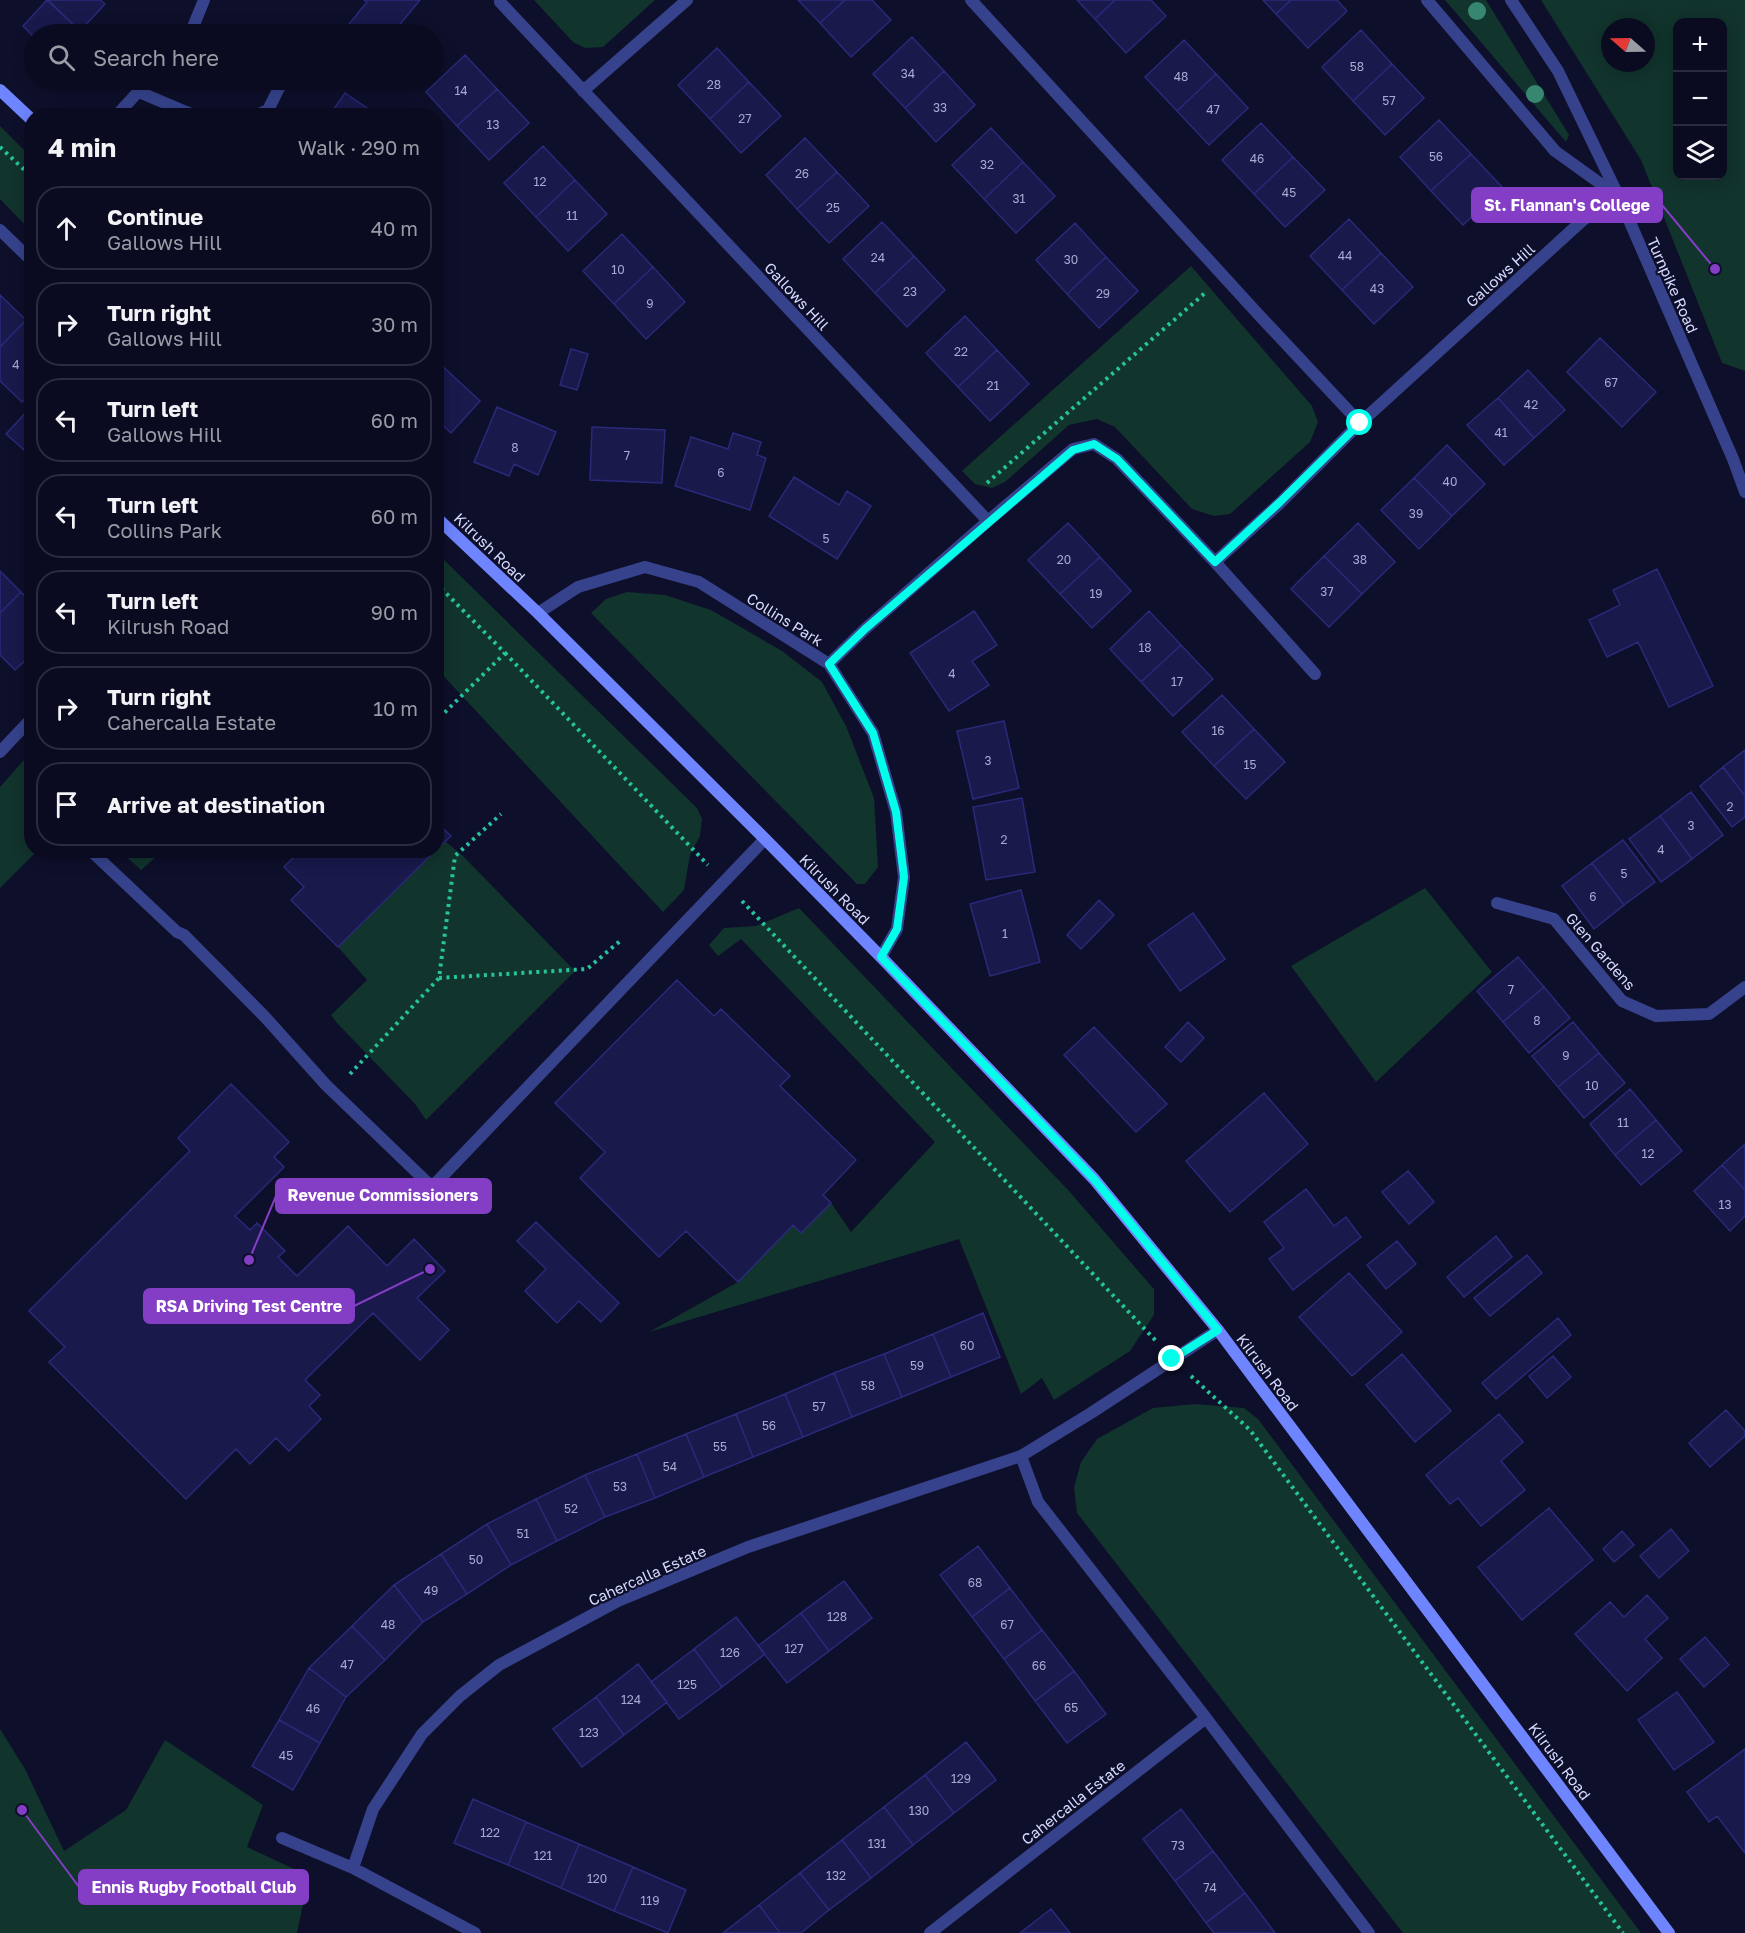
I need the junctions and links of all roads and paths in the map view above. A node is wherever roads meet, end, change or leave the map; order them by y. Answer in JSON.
{"nodes":[{"id":1,"x":204,"y":0,"type":"edge"},
{"id":2,"x":687,"y":0,"type":"edge"},
{"id":3,"x":971,"y":0,"type":"edge"},
{"id":4,"x":1426,"y":0,"type":"edge"},
{"id":5,"x":1511,"y":0,"type":"edge"},
{"id":6,"x":500,"y":2,"type":"dead end"},
{"id":7,"x":194,"y":24,"type":"edge"},
{"id":8,"x":0,"y":90,"type":"edge"},
{"id":9,"x":278,"y":90,"type":"edge"},
{"id":10,"x":140,"y":92,"type":"joint"},
{"id":11,"x":583,"y":92,"type":"junction"},
{"id":12,"x":124,"y":108,"type":"edge"},
{"id":13,"x":177,"y":108,"type":"edge"},
{"id":14,"x":269,"y":108,"type":"edge"},
{"id":15,"x":24,"y":112,"type":"edge"},
{"id":16,"x":0,"y":147,"type":"edge"},
{"id":17,"x":24,"y":170,"type":"edge"},
{"id":18,"x":1619,"y":197,"type":"junction"},
{"id":19,"x":0,"y":230,"type":"edge"},
{"id":20,"x":24,"y":253,"type":"edge"},
{"id":21,"x":1224,"y":277,"type":"junction"},
{"id":22,"x":1360,"y":423,"type":"junction"},
{"id":23,"x":1745,"y":492,"type":"edge"},
{"id":24,"x":968,"y":499,"type":"junction"},
{"id":25,"x":988,"y":521,"type":"junction"},
{"id":26,"x":444,"y":525,"type":"edge"},
{"id":27,"x":1215,"y":562,"type":"junction"},
{"id":28,"x":444,"y":591,"type":"edge"},
{"id":29,"x":538,"y":613,"type":"junction"},
{"id":30,"x":505,"y":653,"type":"junction"},
{"id":31,"x":829,"y":664,"type":"junction"},
{"id":32,"x":1316,"y":674,"type":"dead end"},
{"id":33,"x":444,"y":713,"type":"edge"},
{"id":34,"x":24,"y":725,"type":"edge"},
{"id":35,"x":2,"y":745,"type":"edge"},
{"id":36,"x":501,"y":814,"type":"dead end"},
{"id":37,"x":765,"y":839,"type":"junction"},
{"id":38,"x":98,"y":858,"type":"edge"},
{"id":39,"x":724,"y":882,"type":"junction"},
{"id":40,"x":1497,"y":903,"type":"dead end"},
{"id":41,"x":620,"y":941,"type":"dead end"},
{"id":42,"x":881,"y":957,"type":"junction"},
{"id":43,"x":439,"y":978,"type":"junction"},
{"id":44,"x":1745,"y":987,"type":"edge"},
{"id":45,"x":333,"y":1092,"type":"junction"},
{"id":46,"x":1218,"y":1330,"type":"junction"},
{"id":47,"x":1172,"y":1359,"type":"junction"},
{"id":48,"x":1021,"y":1456,"type":"junction"},
{"id":49,"x":1206,"y":1718,"type":"junction"},
{"id":50,"x":282,"y":1838,"type":"dead end"},
{"id":51,"x":353,"y":1869,"type":"junction"},
{"id":52,"x":475,"y":1933,"type":"edge"},
{"id":53,"x":930,"y":1933,"type":"edge"},
{"id":54,"x":1369,"y":1933,"type":"edge"},
{"id":55,"x":1623,"y":1933,"type":"edge"},
{"id":56,"x":1670,"y":1933,"type":"edge"}],
"edges":[{"from":1,"to":7,"type":"street"},
{"from":2,"to":11,"type":"street"},
{"from":3,"to":21,"type":"street"},
{"from":4,"to":18,"type":"street"},
{"from":5,"to":18,"type":"street","name":"Turnpike Road"},
{"from":6,"to":11,"type":"street","name":"Gallows Hill"},
{"from":8,"to":15,"type":"main road"},
{"from":9,"to":14,"type":"street"},
{"from":10,"to":12,"type":"street"},
{"from":10,"to":13,"type":"street"},
{"from":11,"to":24,"type":"street","name":"Gallows Hill"},
{"from":16,"to":17,"type":"path"},
{"from":18,"to":22,"type":"street","name":"Gallows Hill"},
{"from":18,"to":23,"type":"street","name":"Turnpike Road"},
{"from":19,"to":20,"type":"street"},
{"from":21,"to":22,"type":"street"},
{"from":21,"to":24,"type":"path"},
{"from":22,"to":27,"type":"street","name":"Gallows Hill"},
{"from":24,"to":25,"type":"street","name":"Gallows Hill"},
{"from":25,"to":27,"type":"street"},
{"from":25,"to":31,"type":"street"},
{"from":26,"to":29,"type":"main road","name":"Kilrush Road"},
{"from":27,"to":32,"type":"street"},
{"from":28,"to":30,"type":"path"},
{"from":29,"to":31,"type":"street","name":"Collins Park"},
{"from":29,"to":37,"type":"main road","name":"Kilrush Road"},
{"from":30,"to":33,"type":"path"},
{"from":30,"to":39,"type":"path"},
{"from":31,"to":42,"type":"street","name":"Collins Park"},
{"from":34,"to":35,"type":"street"},
{"from":36,"to":43,"type":"path"},
{"from":37,"to":39,"type":"street"},
{"from":37,"to":42,"type":"main road","name":"Kilrush Road"},
{"from":38,"to":45,"type":"street"},
{"from":39,"to":45,"type":"street"},
{"from":39,"to":47,"type":"path"},
{"from":40,"to":44,"type":"street","name":"Glen Gardens"},
{"from":41,"to":43,"type":"path"},
{"from":42,"to":46,"type":"main road","name":"Kilrush Road"},
{"from":43,"to":45,"type":"path"},
{"from":46,"to":47,"type":"street","name":"Cahercalla Estate"},
{"from":46,"to":56,"type":"main road","name":"Kilrush Road"},
{"from":47,"to":48,"type":"street","name":"Cahercalla Estate"},
{"from":47,"to":55,"type":"path"},
{"from":48,"to":49,"type":"street"},
{"from":48,"to":51,"type":"street","name":"Cahercalla Estate"},
{"from":49,"to":53,"type":"street","name":"Cahercalla Estate"},
{"from":49,"to":54,"type":"street"},
{"from":50,"to":51,"type":"street"},
{"from":51,"to":52,"type":"street"}]}
